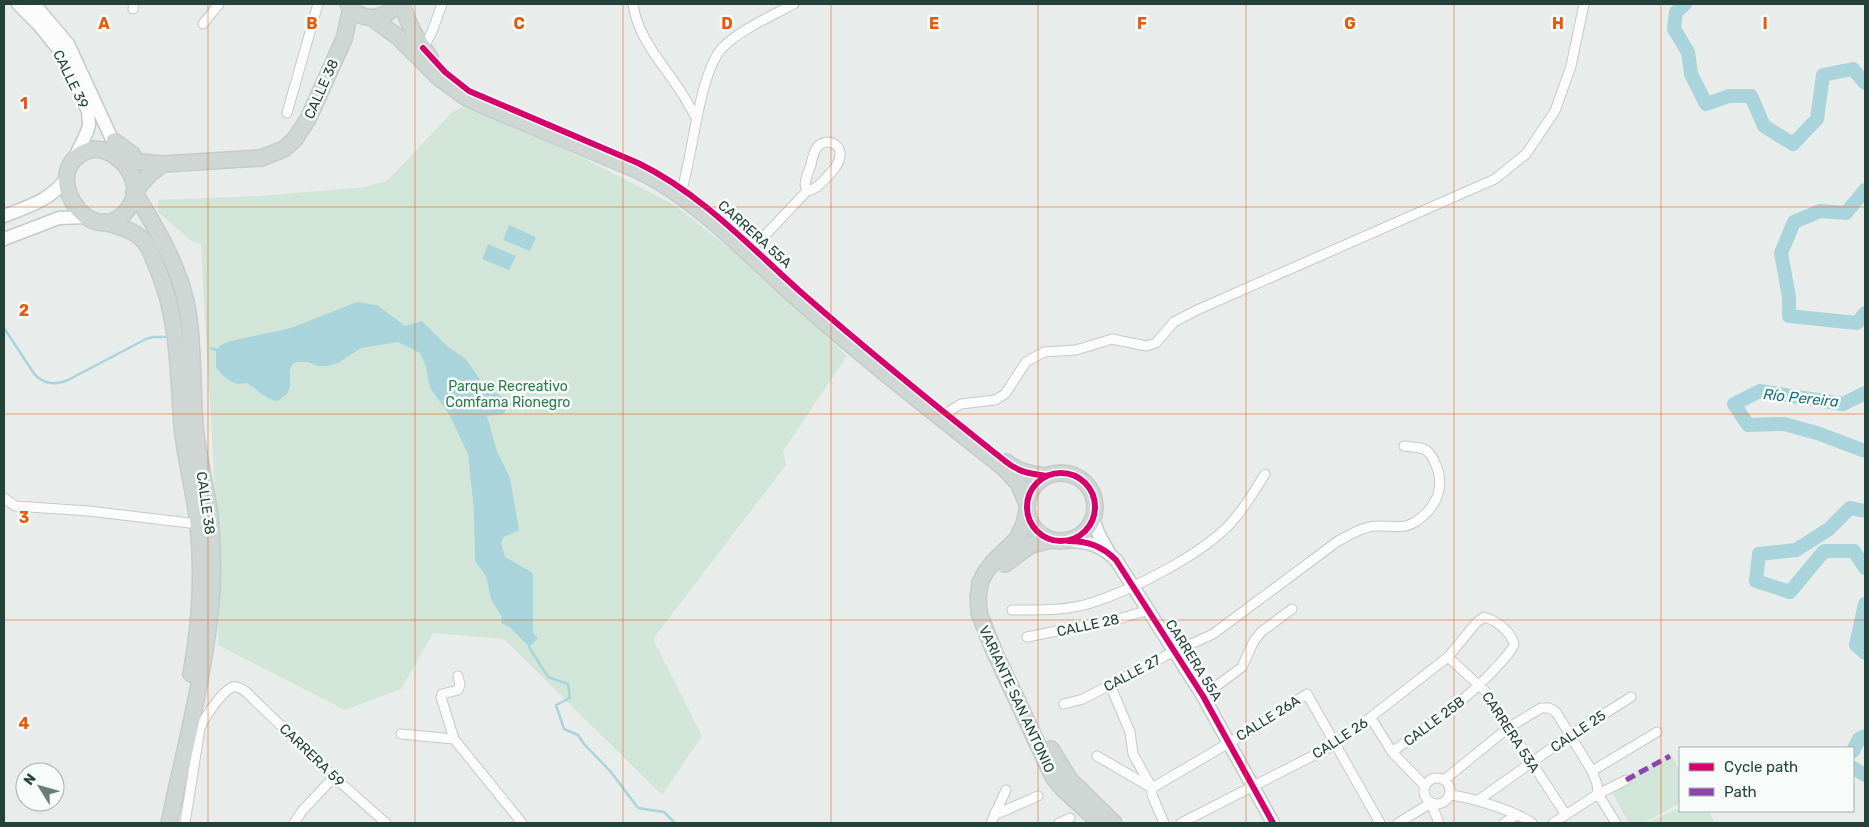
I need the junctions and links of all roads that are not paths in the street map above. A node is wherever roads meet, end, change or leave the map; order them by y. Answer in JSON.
{"nodes":[{"id":1,"x":18,"y":4,"type":"edge"},
{"id":2,"x":34,"y":4,"type":"edge"},
{"id":3,"x":219,"y":4,"type":"edge"},
{"id":4,"x":318,"y":4,"type":"edge"},
{"id":5,"x":397,"y":4,"type":"edge"},
{"id":6,"x":402,"y":4,"type":"edge"},
{"id":7,"x":442,"y":4,"type":"edge"},
{"id":8,"x":633,"y":4,"type":"edge"},
{"id":9,"x":794,"y":4,"type":"edge"},
{"id":10,"x":1584,"y":4,"type":"edge"},
{"id":11,"x":347,"y":9,"type":"edge"},
{"id":12,"x":370,"y":18,"type":"junction"},
{"id":13,"x":202,"y":24,"type":"dead end"},
{"id":14,"x":344,"y":38,"type":"junction"},
{"id":15,"x":422,"y":48,"type":"junction"},
{"id":16,"x":287,"y":113,"type":"dead end"},
{"id":17,"x":697,"y":119,"type":"junction"},
{"id":18,"x":114,"y":141,"type":"junction"},
{"id":19,"x":121,"y":160,"type":"junction"},
{"id":20,"x":143,"y":162,"type":"junction"},
{"id":21,"x":71,"y":164,"type":"junction"},
{"id":22,"x":163,"y":164,"type":"junction"},
{"id":23,"x":66,"y":179,"type":"junction"},
{"id":24,"x":682,"y":189,"type":"junction"},
{"id":25,"x":807,"y":191,"type":"junction"},
{"id":26,"x":134,"y":192,"type":"junction"},
{"id":27,"x":4,"y":216,"type":"edge"},
{"id":28,"x":86,"y":217,"type":"junction"},
{"id":29,"x":104,"y":222,"type":"junction"},
{"id":30,"x":4,"y":239,"type":"edge"},
{"id":31,"x":753,"y":248,"type":"junction"},
{"id":32,"x":947,"y":415,"type":"junction"},
{"id":33,"x":1404,"y":446,"type":"dead end"},
{"id":34,"x":1265,"y":474,"type":"dead end"},
{"id":35,"x":1048,"y":476,"type":"junction"},
{"id":36,"x":4,"y":498,"type":"edge"},
{"id":37,"x":1027,"y":508,"type":"junction"},
{"id":38,"x":1093,"y":519,"type":"junction"},
{"id":39,"x":198,"y":524,"type":"junction"},
{"id":40,"x":1051,"y":540,"type":"junction"},
{"id":41,"x":1068,"y":541,"type":"junction"},
{"id":42,"x":1109,"y":553,"type":"junction"},
{"id":43,"x":1134,"y":586,"type":"junction"},
{"id":44,"x":1292,"y":609,"type":"dead end"},
{"id":45,"x":1012,"y":610,"type":"dead end"},
{"id":46,"x":1149,"y":610,"type":"junction"},
{"id":47,"x":1476,"y":623,"type":"joint"},
{"id":48,"x":1027,"y":637,"type":"dead end"},
{"id":49,"x":1174,"y":652,"type":"junction"},
{"id":50,"x":1448,"y":657,"type":"junction"},
{"id":51,"x":458,"y":676,"type":"dead end"},
{"id":52,"x":1110,"y":685,"type":"junction"},
{"id":53,"x":1480,"y":685,"type":"junction"},
{"id":54,"x":1203,"y":696,"type":"junction"},
{"id":55,"x":1630,"y":696,"type":"dead end"},
{"id":56,"x":1064,"y":704,"type":"dead end"},
{"id":57,"x":1371,"y":718,"type":"junction"},
{"id":58,"x":1508,"y":728,"type":"junction"},
{"id":59,"x":1657,"y":732,"type":"dead end"},
{"id":60,"x":401,"y":734,"type":"dead end"},
{"id":61,"x":1569,"y":736,"type":"junction"},
{"id":62,"x":454,"y":739,"type":"junction"},
{"id":63,"x":1229,"y":743,"type":"junction"},
{"id":64,"x":1336,"y":744,"type":"junction"},
{"id":65,"x":1392,"y":752,"type":"junction"},
{"id":66,"x":1097,"y":756,"type":"dead end"},
{"id":67,"x":1531,"y":763,"type":"junction"},
{"id":68,"x":1592,"y":771,"type":"junction"},
{"id":69,"x":334,"y":777,"type":"junction"},
{"id":70,"x":1444,"y":780,"type":"junction"},
{"id":71,"x":1626,"y":780,"type":"dead end"},
{"id":72,"x":1424,"y":785,"type":"junction"},
{"id":73,"x":1254,"y":787,"type":"junction"},
{"id":74,"x":1152,"y":788,"type":"junction"},
{"id":75,"x":1006,"y":790,"type":"dead end"},
{"id":76,"x":1598,"y":794,"type":"junction"},
{"id":77,"x":1449,"y":795,"type":"junction"},
{"id":78,"x":1038,"y":796,"type":"dead end"},
{"id":79,"x":1477,"y":801,"type":"junction"},
{"id":80,"x":1431,"y":803,"type":"junction"},
{"id":81,"x":995,"y":812,"type":"junction"},
{"id":82,"x":1517,"y":815,"type":"junction"},
{"id":83,"x":1566,"y":815,"type":"junction"},
{"id":84,"x":1070,"y":818,"type":"dead end"},
{"id":85,"x":160,"y":823,"type":"edge"},
{"id":86,"x":169,"y":823,"type":"edge"},
{"id":87,"x":185,"y":823,"type":"edge"},
{"id":88,"x":294,"y":823,"type":"edge"},
{"id":89,"x":386,"y":823,"type":"edge"},
{"id":90,"x":522,"y":823,"type":"edge"},
{"id":91,"x":991,"y":823,"type":"edge"},
{"id":92,"x":1059,"y":823,"type":"edge"},
{"id":93,"x":1100,"y":823,"type":"edge"},
{"id":94,"x":1114,"y":823,"type":"edge"},
{"id":95,"x":1164,"y":823,"type":"edge"},
{"id":96,"x":1181,"y":823,"type":"edge"},
{"id":97,"x":1273,"y":823,"type":"edge"},
{"id":98,"x":1380,"y":823,"type":"edge"},
{"id":99,"x":1398,"y":823,"type":"edge"},
{"id":100,"x":1439,"y":823,"type":"edge"},
{"id":101,"x":1504,"y":823,"type":"edge"},
{"id":102,"x":1532,"y":823,"type":"edge"},
{"id":103,"x":1553,"y":823,"type":"edge"},
{"id":104,"x":1616,"y":823,"type":"edge"}],
"edges":[{"from":1,"to":21,"type":"street","name":"CALLE 39"},
{"from":2,"to":18,"type":"street","name":"CALLE 39"},
{"from":3,"to":13,"type":"street"},
{"from":4,"to":16,"type":"street"},
{"from":5,"to":12,"type":"main road","name":"CALLE 38"},
{"from":6,"to":15,"type":"main road","name":"CARRERA 55A"},
{"from":7,"to":15,"type":"street"},
{"from":8,"to":17,"type":"street"},
{"from":9,"to":17,"type":"street"},
{"from":10,"to":32,"type":"street"},
{"from":11,"to":12,"type":"main road","name":"CARRERA 55A"},
{"from":11,"to":14,"type":"main road","name":"CALLE 38"},
{"from":12,"to":14,"type":"main road","name":"CALLE 38"},
{"from":12,"to":37,"type":"main road","name":"CARRERA 55A"},
{"from":14,"to":22,"type":"main road","name":"CALLE 38"},
{"from":15,"to":24,"type":"main road","name":"CARRERA 55A"},
{"from":17,"to":24,"type":"street"},
{"from":18,"to":19,"type":"street","name":"CALLE 39"},
{"from":18,"to":20,"type":"main road"},
{"from":19,"to":20,"type":"main road"},
{"from":19,"to":21,"type":"main road"},
{"from":19,"to":26,"type":"main road"},
{"from":20,"to":22,"type":"main road"},
{"from":21,"to":23,"type":"main road"},
{"from":22,"to":26,"type":"main road"},
{"from":23,"to":27,"type":"street"},
{"from":23,"to":28,"type":"main road"},
{"from":24,"to":31,"type":"main road","name":"CARRERA 55A"},
{"from":25,"to":25,"type":"street"},
{"from":25,"to":31,"type":"street"},
{"from":26,"to":29,"type":"main road"},
{"from":26,"to":86,"type":"main road","name":"CALLE 38"},
{"from":28,"to":29,"type":"main road"},
{"from":28,"to":30,"type":"street"},
{"from":29,"to":39,"type":"main road","name":"CALLE 38"},
{"from":31,"to":32,"type":"main road","name":"CARRERA 55A"},
{"from":32,"to":35,"type":"main road","name":"CARRERA 55A"},
{"from":33,"to":49,"type":"street","name":"CALLE 27"},
{"from":34,"to":43,"type":"street"},
{"from":35,"to":37,"type":"main road"},
{"from":35,"to":38,"type":"main road"},
{"from":36,"to":39,"type":"street"},
{"from":37,"to":40,"type":"main road"},
{"from":37,"to":93,"type":"main road","name":"VARIANTE SAN ANTONIO"},
{"from":38,"to":41,"type":"main road"},
{"from":38,"to":42,"type":"street","name":"CARRERA 55A"},
{"from":39,"to":85,"type":"main road","name":"CALLE 38"},
{"from":40,"to":41,"type":"main road"},
{"from":40,"to":94,"type":"main road","name":"VARIANTE SAN ANTONIO"},
{"from":41,"to":42,"type":"street","name":"CARRERA 55A"},
{"from":42,"to":43,"type":"street","name":"CARRERA 55A"},
{"from":43,"to":45,"type":"street"},
{"from":43,"to":46,"type":"street","name":"CARRERA 55A"},
{"from":44,"to":54,"type":"street"},
{"from":46,"to":48,"type":"street","name":"CALLE 28"},
{"from":46,"to":49,"type":"street","name":"CARRERA 55A"},
{"from":47,"to":50,"type":"street","name":"CALLE 26"},
{"from":47,"to":53,"type":"street","name":"CALLE 25B"},
{"from":49,"to":52,"type":"street","name":"CALLE 27"},
{"from":49,"to":54,"type":"street","name":"CARRERA 55A"},
{"from":50,"to":53,"type":"street","name":"CARRERA 53A"},
{"from":50,"to":57,"type":"street","name":"CALLE 26"},
{"from":51,"to":62,"type":"street"},
{"from":52,"to":56,"type":"street","name":"CALLE 27"},
{"from":52,"to":74,"type":"street"},
{"from":53,"to":58,"type":"street","name":"CARRERA 53A"},
{"from":53,"to":65,"type":"street","name":"CALLE 25B"},
{"from":54,"to":63,"type":"street","name":"CARRERA 55A"},
{"from":55,"to":61,"type":"street","name":"CALLE 25"},
{"from":57,"to":64,"type":"street","name":"CALLE 26"},
{"from":57,"to":65,"type":"street"},
{"from":58,"to":61,"type":"street"},
{"from":58,"to":67,"type":"street","name":"CARRERA 53A"},
{"from":58,"to":70,"type":"street"},
{"from":59,"to":68,"type":"street"},
{"from":60,"to":62,"type":"street"},
{"from":61,"to":67,"type":"street","name":"CALLE 25"},
{"from":61,"to":68,"type":"street"},
{"from":62,"to":90,"type":"street"},
{"from":63,"to":64,"type":"street","name":"CALLE 26A"},
{"from":63,"to":73,"type":"street","name":"CARRERA 55A"},
{"from":63,"to":74,"type":"street","name":"CALLE 26A"},
{"from":64,"to":73,"type":"street","name":"CALLE 26"},
{"from":64,"to":98,"type":"street"},
{"from":65,"to":72,"type":"street"},
{"from":66,"to":74,"type":"street"},
{"from":67,"to":79,"type":"street","name":"CALLE 25"},
{"from":67,"to":83,"type":"street","name":"CARRERA 53A"},
{"from":68,"to":76,"type":"street"},
{"from":69,"to":87,"type":"street","name":"CARRERA 59"},
{"from":69,"to":88,"type":"street"},
{"from":69,"to":89,"type":"street","name":"CARRERA 59"},
{"from":70,"to":72,"type":"street"},
{"from":70,"to":77,"type":"street"},
{"from":71,"to":76,"type":"street"},
{"from":72,"to":80,"type":"street"},
{"from":73,"to":96,"type":"street","name":"CALLE 26"},
{"from":73,"to":97,"type":"street","name":"CARRERA 55A"},
{"from":74,"to":95,"type":"street"},
{"from":75,"to":81,"type":"street"},
{"from":76,"to":83,"type":"street"},
{"from":76,"to":104,"type":"street"},
{"from":77,"to":79,"type":"street"},
{"from":77,"to":80,"type":"street"},
{"from":78,"to":81,"type":"street"},
{"from":79,"to":82,"type":"street"},
{"from":80,"to":99,"type":"street"},
{"from":80,"to":100,"type":"street"},
{"from":81,"to":91,"type":"street"},
{"from":82,"to":101,"type":"street"},
{"from":82,"to":102,"type":"street"},
{"from":83,"to":103,"type":"street"},
{"from":84,"to":92,"type":"street"}]}
